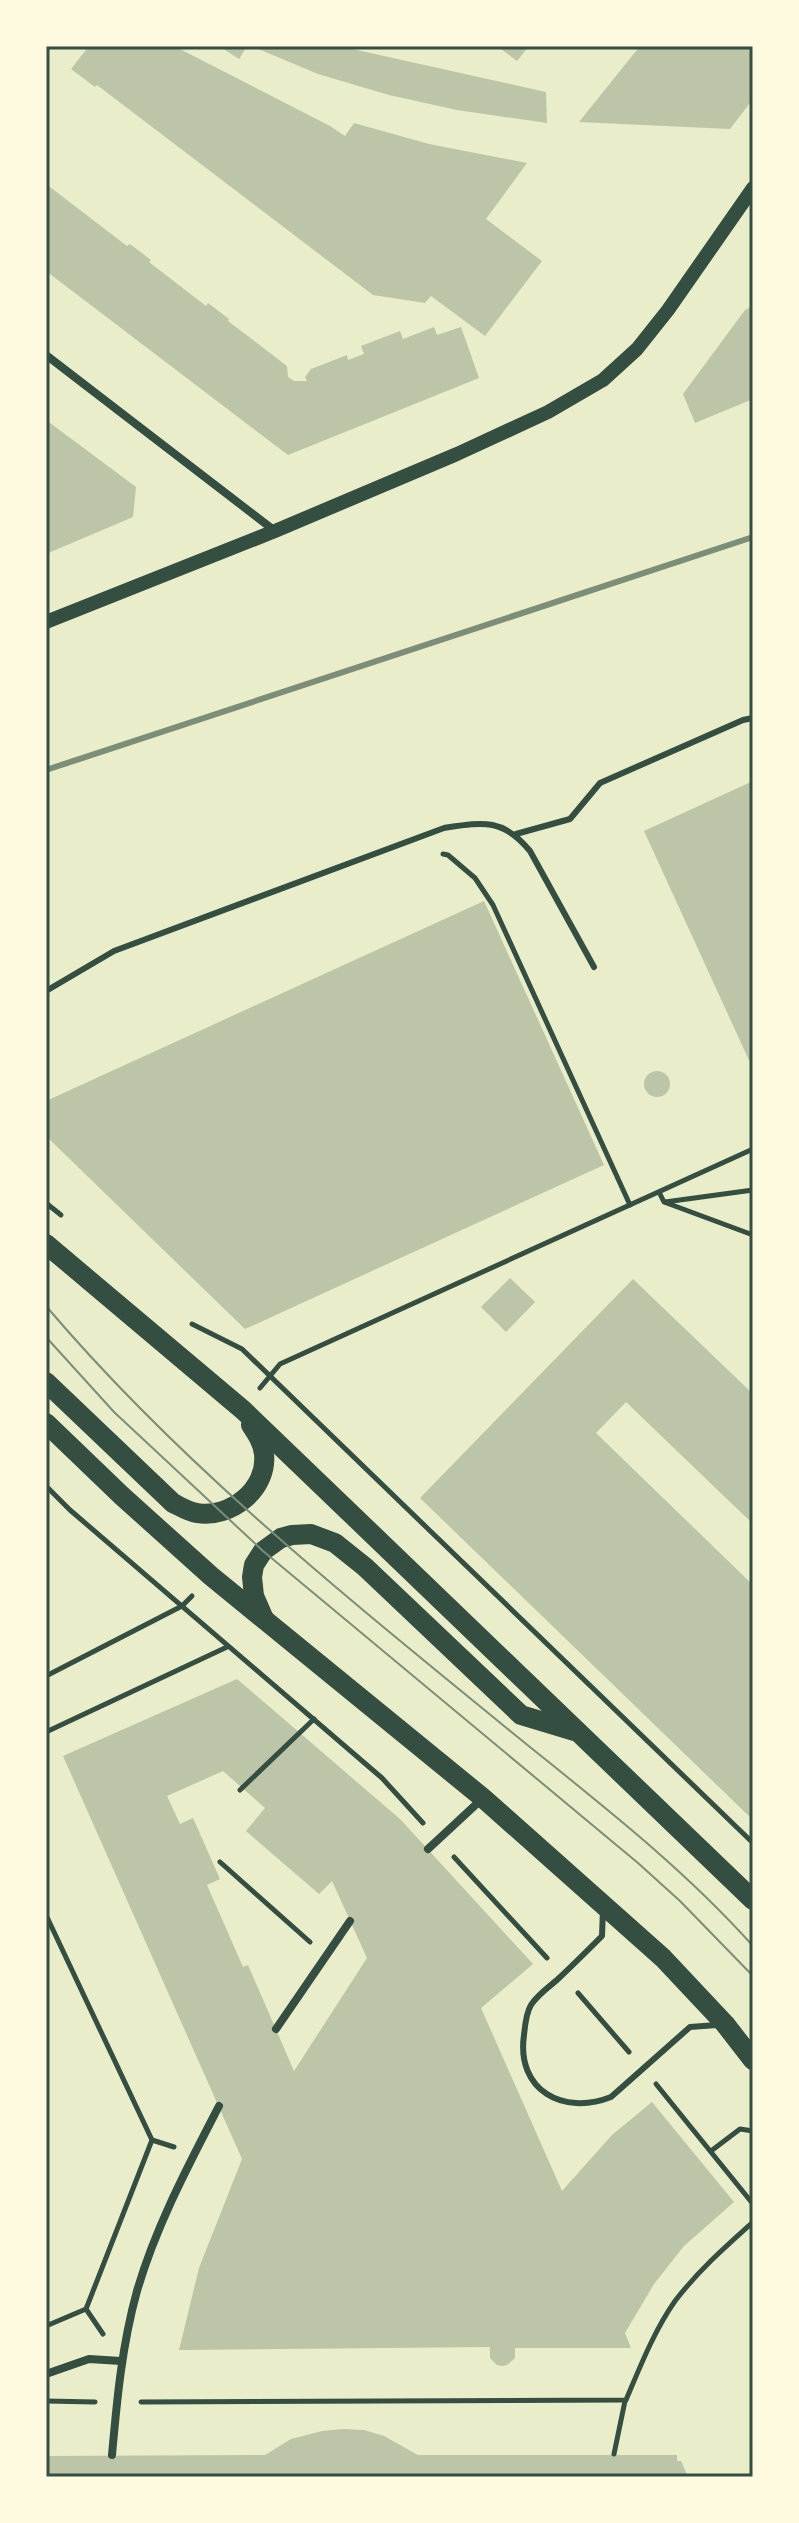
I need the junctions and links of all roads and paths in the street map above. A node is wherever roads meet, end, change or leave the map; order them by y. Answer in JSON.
{"nodes":[{"id":1,"x":753,"y":188,"type":"edge"},
{"id":2,"x":46,"y":355,"type":"edge"},
{"id":3,"x":275,"y":531,"type":"junction"},
{"id":4,"x":46,"y":622,"type":"edge"},
{"id":5,"x":753,"y":718,"type":"edge"},
{"id":6,"x":516,"y":834,"type":"junction"},
{"id":7,"x":433,"y":854,"type":"dead end"},
{"id":8,"x":594,"y":967,"type":"dead end"},
{"id":9,"x":46,"y":991,"type":"edge"},
{"id":10,"x":753,"y":1149,"type":"edge"},
{"id":11,"x":753,"y":1190,"type":"edge"},
{"id":12,"x":659,"y":1192,"type":"junction"},
{"id":13,"x":664,"y":1202,"type":"junction"},
{"id":14,"x":46,"y":1203,"type":"edge"},
{"id":15,"x":630,"y":1205,"type":"junction"},
{"id":16,"x":70,"y":1223,"type":"dead end"},
{"id":17,"x":753,"y":1235,"type":"edge"},
{"id":18,"x":46,"y":1244,"type":"edge"},
{"id":19,"x":188,"y":1321,"type":"dead end"},
{"id":20,"x":270,"y":1376,"type":"junction"},
{"id":21,"x":46,"y":1382,"type":"edge"},
{"id":22,"x":263,"y":1384,"type":"dead end"},
{"id":23,"x":243,"y":1410,"type":"junction"},
{"id":24,"x":46,"y":1423,"type":"edge"},
{"id":25,"x":46,"y":1486,"type":"edge"},
{"id":26,"x":182,"y":1606,"type":"junction"},
{"id":27,"x":265,"y":1622,"type":"junction"},
{"id":28,"x":227,"y":1647,"type":"junction"},
{"id":29,"x":46,"y":1676,"type":"edge"},
{"id":30,"x":314,"y":1719,"type":"junction"},
{"id":31,"x":46,"y":1732,"type":"edge"},
{"id":32,"x":578,"y":1732,"type":"junction"},
{"id":33,"x":240,"y":1790,"type":"dead end"},
{"id":34,"x":483,"y":1798,"type":"junction"},
{"id":35,"x":438,"y":1839,"type":"junction"},
{"id":36,"x":753,"y":1843,"type":"edge"},
{"id":37,"x":428,"y":1849,"type":"dead end"},
{"id":38,"x":220,"y":1862,"type":"dead end"},
{"id":39,"x":753,"y":1900,"type":"edge"},
{"id":40,"x":603,"y":1906,"type":"junction"},
{"id":41,"x":46,"y":1915,"type":"edge"},
{"id":42,"x":350,"y":1921,"type":"dead end"},
{"id":43,"x":326,"y":1956,"type":"junction"},
{"id":44,"x":562,"y":1974,"type":"junction"},
{"id":45,"x":725,"y":2024,"type":"junction"},
{"id":46,"x":276,"y":2029,"type":"dead end"},
{"id":47,"x":753,"y":2060,"type":"edge"},
{"id":48,"x":643,"y":2068,"type":"junction"},
{"id":49,"x":219,"y":2106,"type":"dead end"},
{"id":50,"x":753,"y":2131,"type":"edge"},
{"id":51,"x":711,"y":2151,"type":"junction"},
{"id":52,"x":753,"y":2204,"type":"edge"},
{"id":53,"x":753,"y":2222,"type":"edge"},
{"id":54,"x":46,"y":2326,"type":"edge"},
{"id":55,"x":121,"y":2361,"type":"junction"},
{"id":56,"x":46,"y":2374,"type":"edge"},
{"id":57,"x":626,"y":2400,"type":"junction"},
{"id":58,"x":46,"y":2401,"type":"edge"},
{"id":59,"x":117,"y":2402,"type":"junction"},
{"id":60,"x":614,"y":2454,"type":"dead end"},
{"id":61,"x":112,"y":2455,"type":"dead end"}],
"edges":[{"from":1,"to":3,"type":"street"},
{"from":2,"to":3,"type":"street"},
{"from":3,"to":4,"type":"street"},
{"from":5,"to":6,"type":"lane"},
{"from":6,"to":8,"type":"lane"},
{"from":6,"to":9,"type":"lane"},
{"from":7,"to":15,"type":"path"},
{"from":10,"to":12,"type":"path"},
{"from":11,"to":13,"type":"path"},
{"from":12,"to":13,"type":"path"},
{"from":12,"to":15,"type":"path"},
{"from":13,"to":17,"type":"path"},
{"from":14,"to":16,"type":"path"},
{"from":15,"to":20,"type":"path"},
{"from":18,"to":23,"type":"main road"},
{"from":19,"to":20,"type":"path"},
{"from":20,"to":22,"type":"path"},
{"from":20,"to":36,"type":"path"},
{"from":21,"to":23,"type":"main road"},
{"from":23,"to":32,"type":"main road"},
{"from":24,"to":27,"type":"main road"},
{"from":25,"to":26,"type":"path"},
{"from":26,"to":28,"type":"path"},
{"from":26,"to":29,"type":"path"},
{"from":27,"to":32,"type":"main road"},
{"from":27,"to":34,"type":"main road"},
{"from":28,"to":30,"type":"path"},
{"from":28,"to":31,"type":"path"},
{"from":30,"to":33,"type":"path"},
{"from":30,"to":35,"type":"path"},
{"from":32,"to":39,"type":"main road"},
{"from":34,"to":35,"type":"street"},
{"from":34,"to":40,"type":"main road"},
{"from":35,"to":37,"type":"street"},
{"from":35,"to":44,"type":"path"},
{"from":38,"to":43,"type":"path"},
{"from":40,"to":44,"type":"lane"},
{"from":40,"to":45,"type":"main road"},
{"from":41,"to":54,"type":"path"},
{"from":42,"to":43,"type":"street"},
{"from":43,"to":46,"type":"street"},
{"from":44,"to":48,"type":"path"},
{"from":44,"to":48,"type":"lane"},
{"from":45,"to":47,"type":"main road"},
{"from":45,"to":48,"type":"lane"},
{"from":48,"to":51,"type":"path"},
{"from":49,"to":55,"type":"street"},
{"from":50,"to":51,"type":"path"},
{"from":51,"to":52,"type":"path"},
{"from":53,"to":57,"type":"path"},
{"from":55,"to":56,"type":"street"},
{"from":55,"to":59,"type":"street"},
{"from":57,"to":59,"type":"path"},
{"from":57,"to":60,"type":"path"},
{"from":58,"to":59,"type":"path"},
{"from":59,"to":61,"type":"street"}]}
